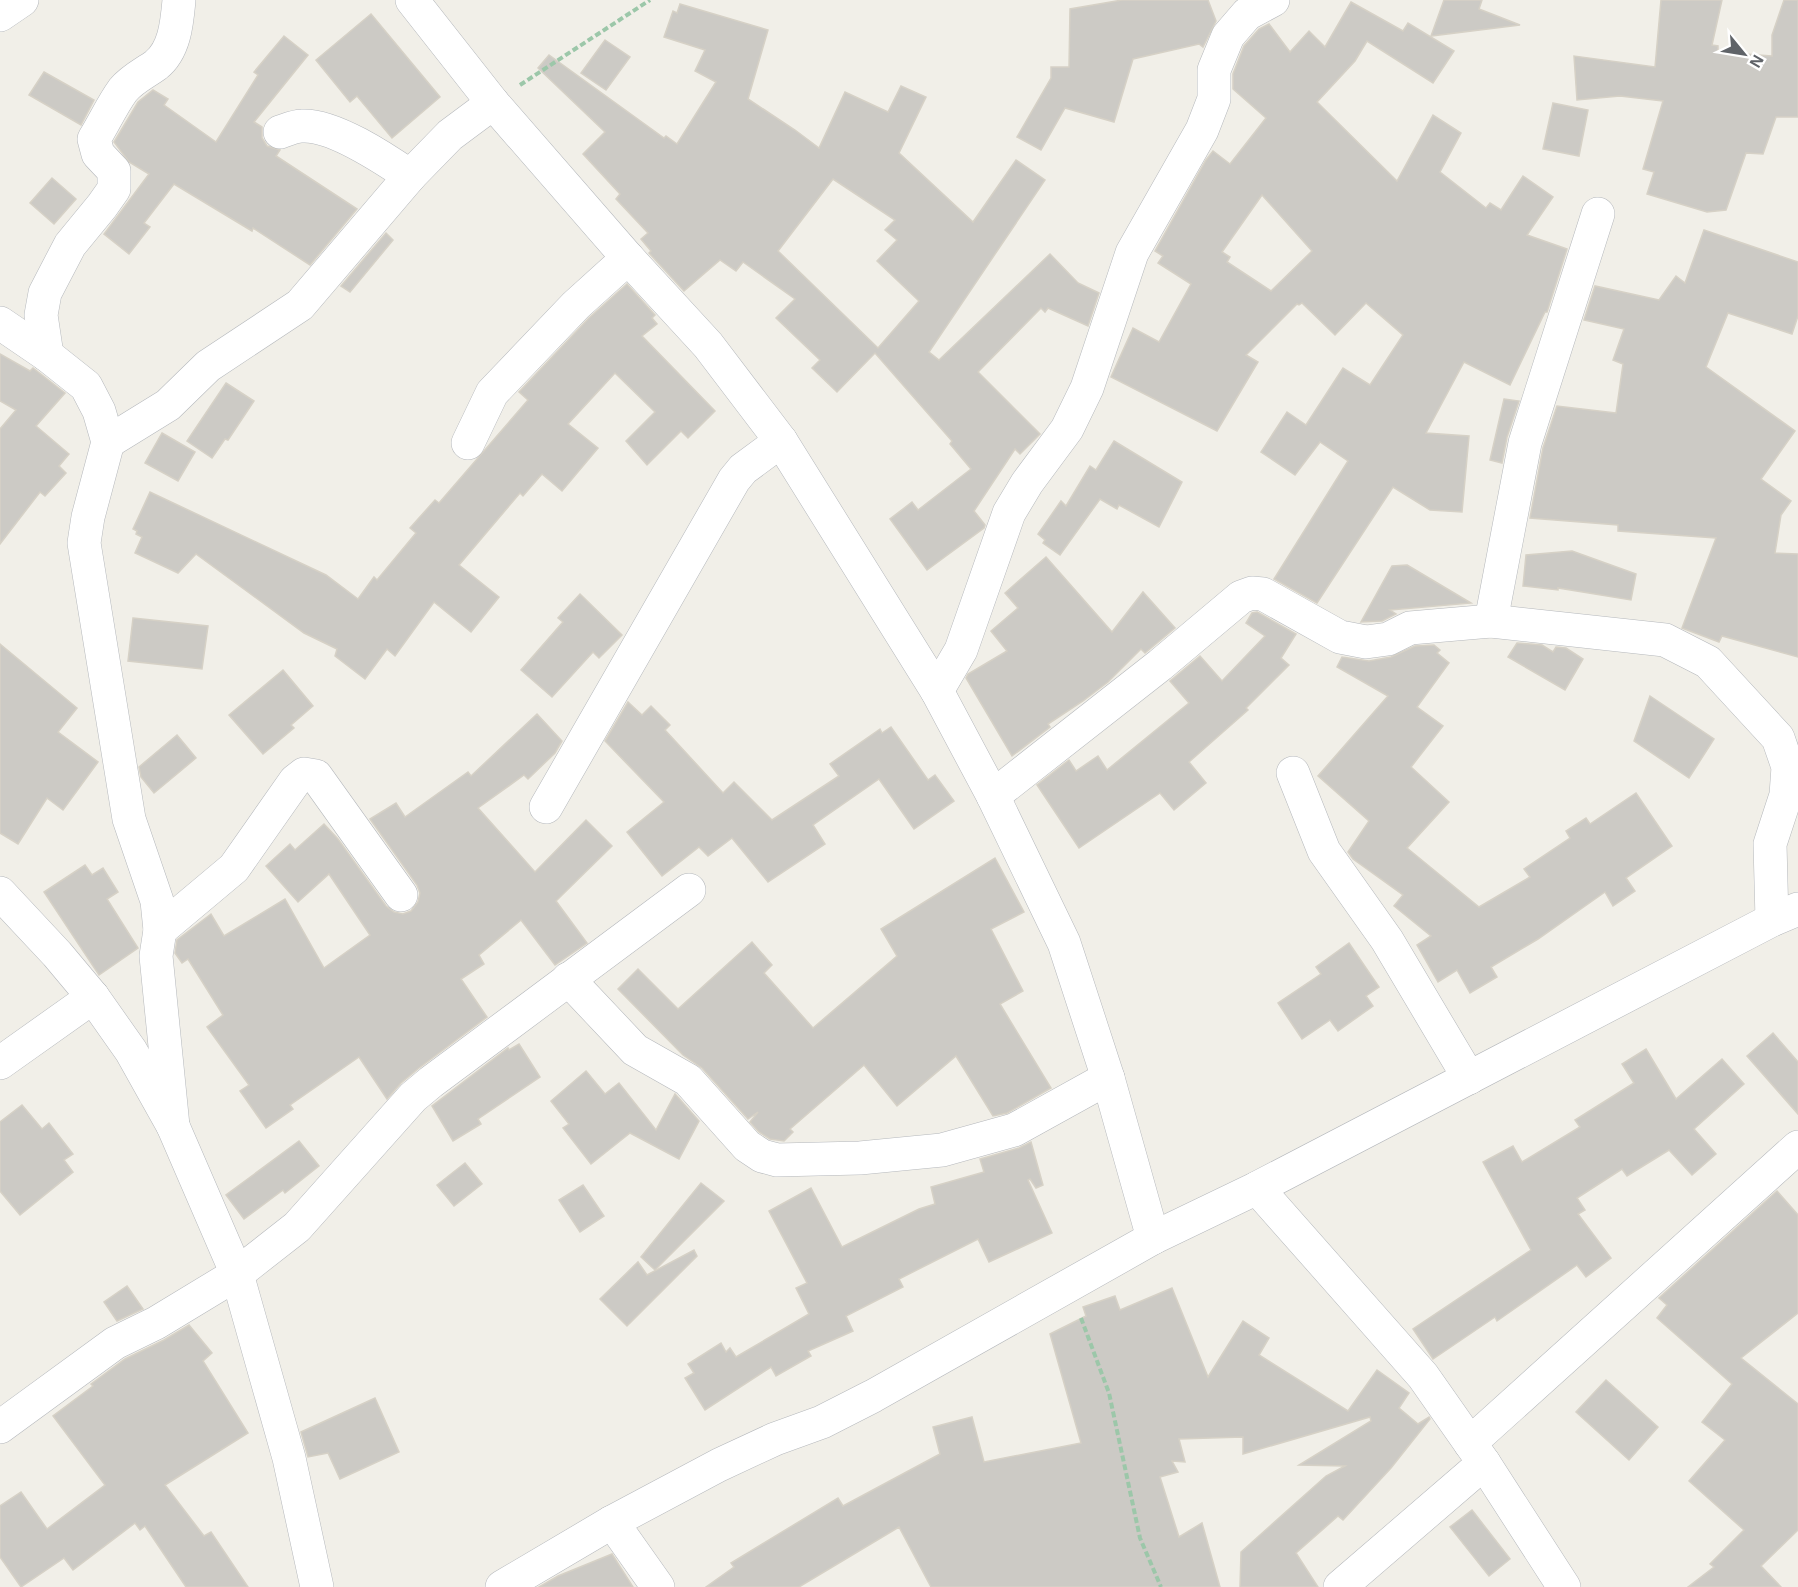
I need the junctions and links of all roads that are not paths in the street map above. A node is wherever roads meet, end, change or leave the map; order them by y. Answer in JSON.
{"nodes":[{"id":1,"x":22,"y":0,"type":"edge"},
{"id":2,"x":179,"y":0,"type":"edge"},
{"id":3,"x":412,"y":0,"type":"edge"},
{"id":4,"x":1255,"y":5,"type":"edge"},
{"id":5,"x":0,"y":15,"type":"edge"},
{"id":6,"x":492,"y":103,"type":"junction"},
{"id":7,"x":279,"y":132,"type":"dead end"},
{"id":8,"x":410,"y":176,"type":"junction"},
{"id":9,"x":1598,"y":214,"type":"dead end"},
{"id":10,"x":628,"y":258,"type":"junction"},
{"id":11,"x":0,"y":323,"type":"edge"},
{"id":12,"x":47,"y":355,"type":"junction"},
{"id":13,"x":781,"y":441,"type":"junction"},
{"id":14,"x":108,"y":442,"type":"junction"},
{"id":15,"x":468,"y":443,"type":"dead end"},
{"id":16,"x":1491,"y":621,"type":"junction"},
{"id":17,"x":937,"y":690,"type":"junction"},
{"id":18,"x":1293,"y":773,"type":"dead end"},
{"id":19,"x":993,"y":796,"type":"junction"},
{"id":20,"x":546,"y":807,"type":"dead end"},
{"id":21,"x":689,"y":890,"type":"dead end"},
{"id":22,"x":0,"y":893,"type":"edge"},
{"id":23,"x":401,"y":895,"type":"dead end"},
{"id":24,"x":1785,"y":915,"type":"edge"},
{"id":25,"x":160,"y":930,"type":"junction"},
{"id":26,"x":568,"y":979,"type":"junction"},
{"id":27,"x":93,"y":997,"type":"junction"},
{"id":28,"x":0,"y":1063,"type":"edge"},
{"id":29,"x":1108,"y":1078,"type":"junction"},
{"id":30,"x":1469,"y":1078,"type":"junction"},
{"id":31,"x":173,"y":1126,"type":"junction"},
{"id":32,"x":1798,"y":1146,"type":"edge"},
{"id":33,"x":1257,"y":1188,"type":"junction"},
{"id":34,"x":1153,"y":1238,"type":"junction"},
{"id":35,"x":237,"y":1274,"type":"junction"},
{"id":36,"x":0,"y":1427,"type":"edge"},
{"id":37,"x":1477,"y":1453,"type":"junction"},
{"id":38,"x":612,"y":1522,"type":"junction"},
{"id":39,"x":317,"y":1587,"type":"edge"},
{"id":40,"x":502,"y":1587,"type":"edge"},
{"id":41,"x":658,"y":1587,"type":"edge"},
{"id":42,"x":1340,"y":1587,"type":"edge"},
{"id":43,"x":1564,"y":1587,"type":"edge"}],
"edges":[{"from":1,"to":5,"type":"street"},
{"from":2,"to":12,"type":"street"},
{"from":3,"to":6,"type":"street"},
{"from":4,"to":17,"type":"street"},
{"from":6,"to":8,"type":"street"},
{"from":6,"to":10,"type":"street"},
{"from":7,"to":8,"type":"street"},
{"from":8,"to":14,"type":"street"},
{"from":9,"to":16,"type":"street"},
{"from":10,"to":13,"type":"street"},
{"from":10,"to":15,"type":"street"},
{"from":11,"to":12,"type":"street"},
{"from":12,"to":14,"type":"street"},
{"from":13,"to":17,"type":"street"},
{"from":13,"to":20,"type":"street"},
{"from":14,"to":25,"type":"street"},
{"from":16,"to":19,"type":"street"},
{"from":16,"to":24,"type":"street"},
{"from":17,"to":19,"type":"street"},
{"from":18,"to":30,"type":"street"},
{"from":19,"to":29,"type":"street"},
{"from":21,"to":26,"type":"street"},
{"from":22,"to":27,"type":"street"},
{"from":23,"to":25,"type":"street"},
{"from":24,"to":30,"type":"street"},
{"from":25,"to":31,"type":"street"},
{"from":26,"to":29,"type":"street"},
{"from":26,"to":35,"type":"street"},
{"from":27,"to":28,"type":"street"},
{"from":27,"to":31,"type":"street"},
{"from":29,"to":34,"type":"street"},
{"from":30,"to":33,"type":"street"},
{"from":31,"to":35,"type":"street"},
{"from":32,"to":37,"type":"street"},
{"from":33,"to":34,"type":"street"},
{"from":33,"to":37,"type":"street"},
{"from":34,"to":38,"type":"street"},
{"from":35,"to":36,"type":"street"},
{"from":35,"to":39,"type":"street"},
{"from":37,"to":42,"type":"street"},
{"from":37,"to":43,"type":"street"},
{"from":38,"to":40,"type":"street"},
{"from":38,"to":41,"type":"street"}]}
